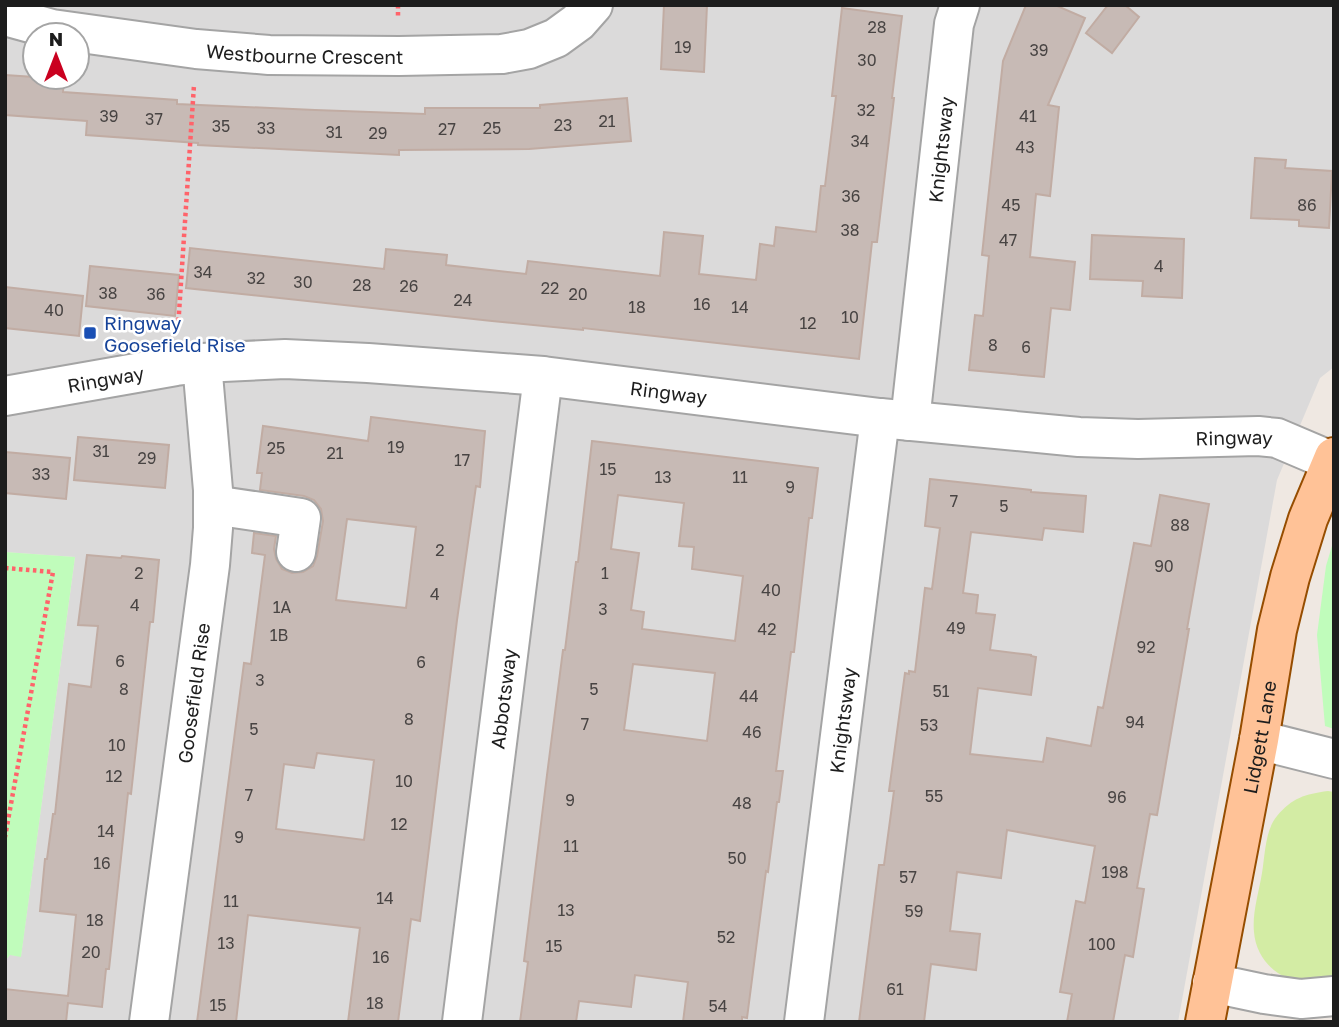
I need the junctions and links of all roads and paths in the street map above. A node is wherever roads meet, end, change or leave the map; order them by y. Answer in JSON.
{"nodes":[{"id":1,"x":593,"y":5,"type":"edge"},
{"id":2,"x":960,"y":5,"type":"edge"},
{"id":3,"x":5,"y":16,"type":"edge"},
{"id":4,"x":55,"y":17,"type":"edge"},
{"id":5,"x":196,"y":49,"type":"junction"},
{"id":6,"x":189,"y":365,"type":"junction"},
{"id":7,"x":543,"y":376,"type":"junction"},
{"id":8,"x":5,"y":396,"type":"edge"},
{"id":9,"x":895,"y":419,"type":"junction"},
{"id":10,"x":1333,"y":459,"type":"edge"},
{"id":11,"x":213,"y":505,"type":"junction"},
{"id":12,"x":296,"y":552,"type":"dead end"},
{"id":13,"x":5,"y":568,"type":"edge"},
{"id":14,"x":1259,"y":740,"type":"junction"},
{"id":15,"x":1334,"y":759,"type":"edge"},
{"id":16,"x":5,"y":837,"type":"edge"},
{"id":17,"x":1212,"y":983,"type":"junction"},
{"id":18,"x":1334,"y":996,"type":"edge"},
{"id":19,"x":1334,"y":1013,"type":"edge"},
{"id":20,"x":149,"y":1022,"type":"edge"},
{"id":21,"x":462,"y":1022,"type":"edge"},
{"id":22,"x":804,"y":1022,"type":"edge"},
{"id":23,"x":1205,"y":1022,"type":"edge"},
{"id":24,"x":1331,"y":1022,"type":"edge"}],
"edges":[{"from":1,"to":5,"type":"street","name":"Westbourne Crescent"},
{"from":2,"to":9,"type":"street","name":"Knightsway"},
{"from":3,"to":4,"type":"street","name":"Westbourne Crescent"},
{"from":4,"to":5,"type":"street","name":"Westbourne Crescent"},
{"from":5,"to":6,"type":"path"},
{"from":6,"to":7,"type":"street","name":"Ringway"},
{"from":6,"to":8,"type":"street","name":"Ringway"},
{"from":6,"to":11,"type":"street","name":"Goosefield Rise"},
{"from":7,"to":9,"type":"street","name":"Ringway"},
{"from":7,"to":21,"type":"street","name":"Abbotsway"},
{"from":9,"to":10,"type":"street","name":"Ringway"},
{"from":9,"to":22,"type":"street","name":"Knightsway"},
{"from":10,"to":14,"type":"main road","name":"Lidgett Lane"},
{"from":11,"to":12,"type":"street"},
{"from":11,"to":20,"type":"street","name":"Goosefield Rise"},
{"from":13,"to":16,"type":"path"},
{"from":14,"to":15,"type":"street"},
{"from":14,"to":17,"type":"main road","name":"Lidgett Lane"},
{"from":17,"to":18,"type":"street"},
{"from":17,"to":23,"type":"main road","name":"Lidgett Lane"},
{"from":19,"to":24,"type":"street"}]}
